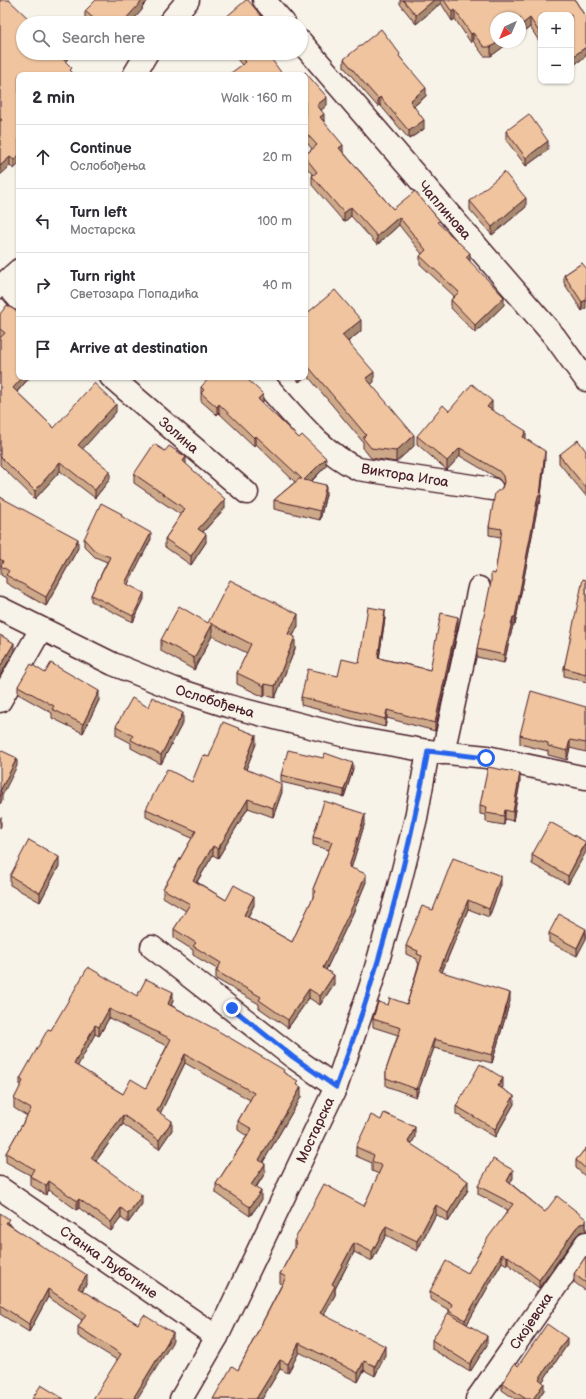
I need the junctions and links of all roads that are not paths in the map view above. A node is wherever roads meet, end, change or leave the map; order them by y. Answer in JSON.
{"nodes":[{"id":1,"x":188,"y":0,"type":"edge"},
{"id":2,"x":264,"y":0,"type":"edge"},
{"id":3,"x":175,"y":16,"type":"edge"},
{"id":4,"x":278,"y":16,"type":"edge"},
{"id":5,"x":308,"y":50,"type":"edge"},
{"id":6,"x":143,"y":60,"type":"edge"},
{"id":7,"x":136,"y":72,"type":"edge"},
{"id":8,"x":8,"y":280,"type":"edge"},
{"id":9,"x":16,"y":294,"type":"edge"},
{"id":10,"x":115,"y":380,"type":"edge"},
{"id":11,"x":262,"y":380,"type":"edge"},
{"id":12,"x":586,"y":380,"type":"edge"},
{"id":13,"x":492,"y":489,"type":"dead end"},
{"id":14,"x":247,"y":493,"type":"dead end"},
{"id":15,"x":479,"y":588,"type":"dead end"},
{"id":16,"x":0,"y":608,"type":"edge"},
{"id":17,"x":42,"y":629,"type":"junction"},
{"id":18,"x":0,"y":701,"type":"edge"},
{"id":19,"x":436,"y":752,"type":"junction"},
{"id":20,"x":586,"y":778,"type":"edge"},
{"id":21,"x":152,"y":947,"type":"dead end"},
{"id":22,"x":336,"y":1087,"type":"junction"},
{"id":23,"x":0,"y":1188,"type":"edge"},
{"id":24,"x":586,"y":1243,"type":"edge"},
{"id":25,"x":217,"y":1337,"type":"junction"},
{"id":26,"x":182,"y":1399,"type":"edge"},
{"id":27,"x":478,"y":1399,"type":"edge"}],
"edges":[{"from":1,"to":3,"type":"street"},
{"from":2,"to":4,"type":"street"},
{"from":5,"to":12,"type":"street","name":"Чаплинова"},
{"from":6,"to":7,"type":"street"},
{"from":8,"to":9,"type":"street"},
{"from":10,"to":14,"type":"street","name":"Золина"},
{"from":11,"to":13,"type":"street","name":"Виктора Игоа"},
{"from":15,"to":19,"type":"street"},
{"from":16,"to":17,"type":"street","name":"Ослобођења"},
{"from":17,"to":18,"type":"street"},
{"from":17,"to":19,"type":"street","name":"Ослобођења"},
{"from":19,"to":20,"type":"street","name":"Ослобођења"},
{"from":19,"to":22,"type":"street","name":"Мостарска"},
{"from":21,"to":22,"type":"street"},
{"from":22,"to":25,"type":"street","name":"Мостарска"},
{"from":23,"to":25,"type":"street","name":"Станка Љуботине"},
{"from":24,"to":27,"type":"street","name":"Скојевска"},
{"from":25,"to":26,"type":"street","name":"Мостарска"}]}
